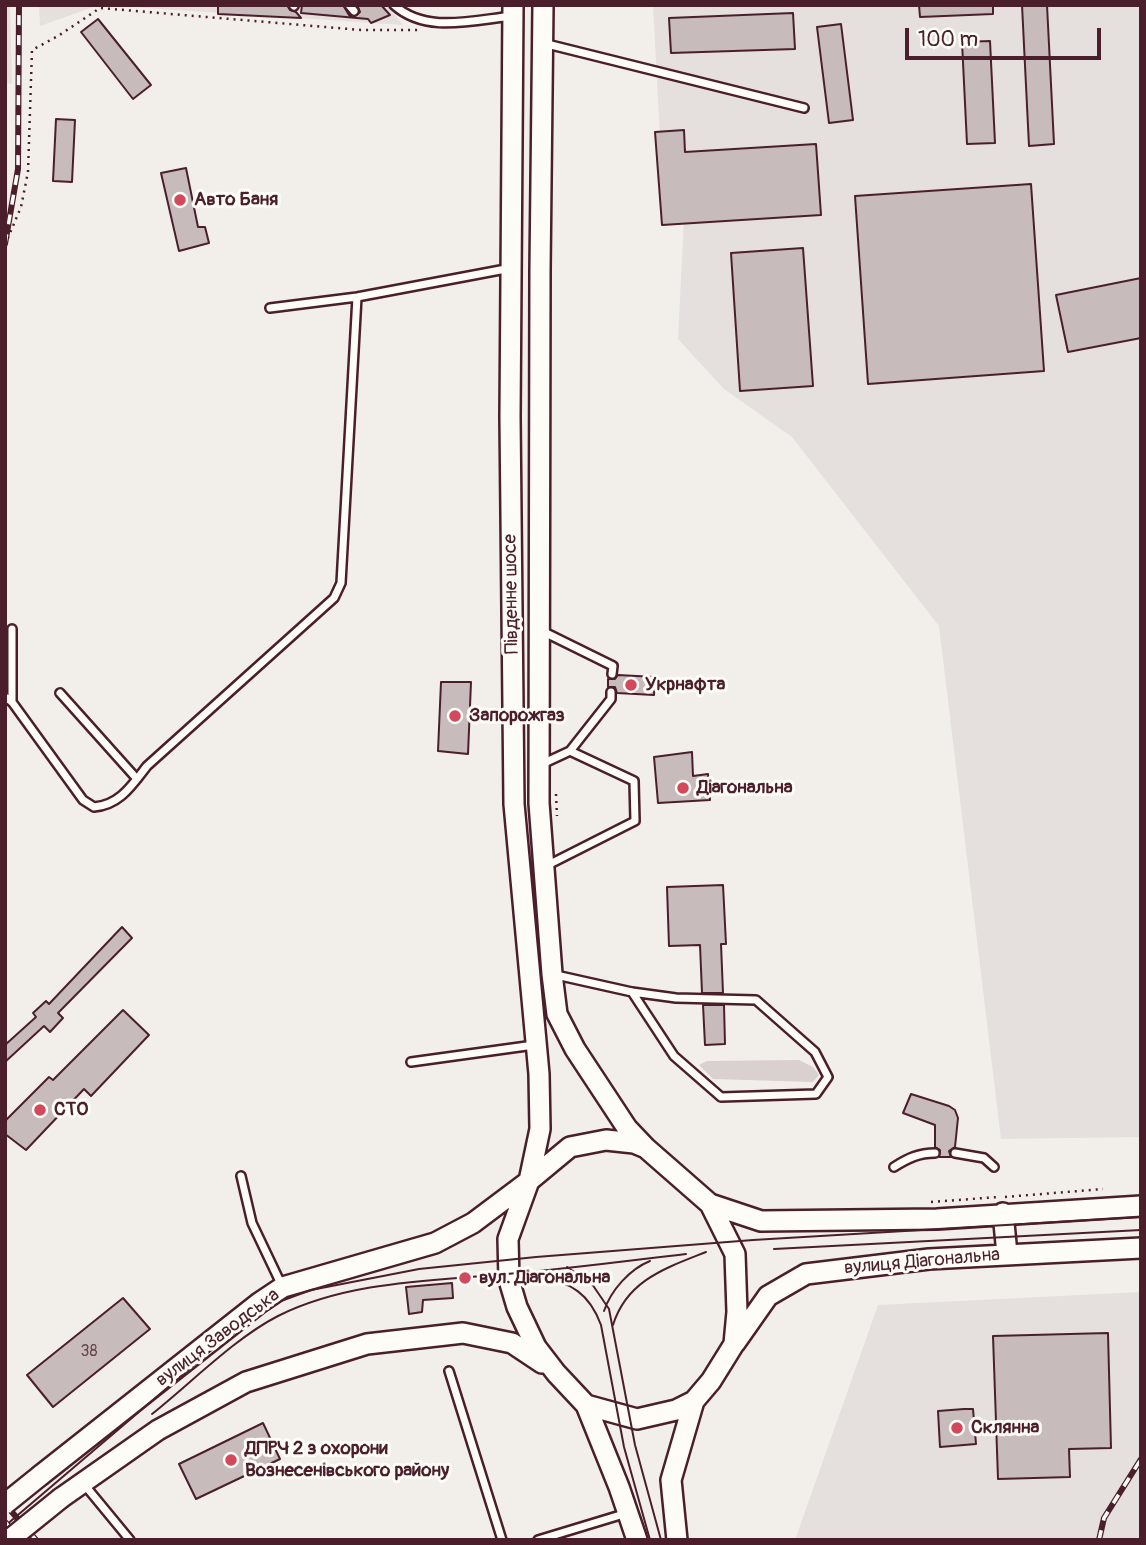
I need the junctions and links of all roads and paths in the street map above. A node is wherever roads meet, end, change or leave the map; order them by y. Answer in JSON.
{"nodes":[{"id":1,"x":394,"y":5,"type":"edge"},
{"id":2,"x":543,"y":5,"type":"edge"},
{"id":3,"x":513,"y":10,"type":"edge"},
{"id":4,"x":429,"y":30,"type":"dead end"},
{"id":5,"x":543,"y":50,"type":"junction"},
{"id":6,"x":513,"y":59,"type":"junction"},
{"id":7,"x":804,"y":108,"type":"dead end"},
{"id":8,"x":5,"y":245,"type":"edge"},
{"id":9,"x":511,"y":268,"type":"junction"},
{"id":10,"x":357,"y":297,"type":"junction"},
{"id":11,"x":270,"y":308,"type":"dead end"},
{"id":12,"x":510,"y":417,"type":"junction"},
{"id":13,"x":540,"y":419,"type":"junction"},
{"id":14,"x":12,"y":629,"type":"dead end"},
{"id":15,"x":539,"y":629,"type":"junction"},
{"id":16,"x":612,"y":674,"type":"dead end"},
{"id":17,"x":611,"y":692,"type":"dead end"},
{"id":18,"x":60,"y":693,"type":"dead end"},
{"id":19,"x":8,"y":700,"type":"edge"},
{"id":20,"x":569,"y":751,"type":"junction"},
{"id":21,"x":539,"y":765,"type":"junction"},
{"id":22,"x":137,"y":779,"type":"junction"},
{"id":23,"x":556,"y":783,"type":"dead end"},
{"id":24,"x":558,"y":821,"type":"dead end"},
{"id":25,"x":545,"y":866,"type":"junction"},
{"id":26,"x":552,"y":974,"type":"junction"},
{"id":27,"x":632,"y":992,"type":"junction"},
{"id":28,"x":535,"y":1045,"type":"junction"},
{"id":29,"x":411,"y":1062,"type":"dead end"},
{"id":30,"x":646,"y":1148,"type":"junction"},
{"id":31,"x":935,"y":1153,"type":"dead end"},
{"id":32,"x":955,"y":1153,"type":"dead end"},
{"id":33,"x":894,"y":1167,"type":"dead end"},
{"id":34,"x":994,"y":1167,"type":"dead end"},
{"id":35,"x":241,"y":1176,"type":"dead end"},
{"id":36,"x":529,"y":1181,"type":"junction"},
{"id":37,"x":1102,"y":1189,"type":"dead end"},
{"id":38,"x":932,"y":1202,"type":"dead end"},
{"id":39,"x":710,"y":1204,"type":"junction"},
{"id":40,"x":1140,"y":1204,"type":"edge"},
{"id":41,"x":1003,"y":1213,"type":"junction"},
{"id":42,"x":1141,"y":1248,"type":"edge"},
{"id":43,"x":1007,"y":1254,"type":"junction"},
{"id":44,"x":283,"y":1287,"type":"junction"},
{"id":45,"x":734,"y":1343,"type":"junction"},
{"id":46,"x":449,"y":1371,"type":"dead end"},
{"id":47,"x":556,"y":1373,"type":"junction"},
{"id":48,"x":694,"y":1401,"type":"junction"},
{"id":49,"x":586,"y":1405,"type":"junction"},
{"id":50,"x":83,"y":1482,"type":"junction"},
{"id":51,"x":5,"y":1504,"type":"edge"},
{"id":52,"x":628,"y":1513,"type":"junction"},
{"id":53,"x":9,"y":1540,"type":"edge"},
{"id":54,"x":130,"y":1540,"type":"edge"},
{"id":55,"x":502,"y":1540,"type":"edge"},
{"id":56,"x":538,"y":1540,"type":"edge"},
{"id":57,"x":637,"y":1540,"type":"edge"},
{"id":58,"x":677,"y":1540,"type":"edge"}],
"edges":[{"from":1,"to":3,"type":"lane"},
{"from":2,"to":5,"type":"main road","name":"Південне шосе"},
{"from":3,"to":6,"type":"main road","name":"Південне шосе"},
{"from":4,"to":8,"type":"path"},
{"from":5,"to":6,"type":"main road"},
{"from":5,"to":7,"type":"lane"},
{"from":5,"to":13,"type":"main road","name":"Південне шосе"},
{"from":6,"to":9,"type":"main road","name":"Південне шосе"},
{"from":9,"to":10,"type":"lane"},
{"from":9,"to":12,"type":"main road","name":"Південне шосе"},
{"from":10,"to":11,"type":"lane"},
{"from":10,"to":22,"type":"lane"},
{"from":12,"to":13,"type":"main road"},
{"from":12,"to":28,"type":"main road","name":"Південне шосе"},
{"from":13,"to":15,"type":"main road","name":"Південне шосе"},
{"from":14,"to":19,"type":"lane"},
{"from":15,"to":16,"type":"lane"},
{"from":15,"to":21,"type":"main road","name":"Південне шосе"},
{"from":17,"to":20,"type":"lane"},
{"from":18,"to":22,"type":"lane"},
{"from":19,"to":22,"type":"lane"},
{"from":20,"to":21,"type":"lane"},
{"from":20,"to":25,"type":"lane"},
{"from":21,"to":25,"type":"main road","name":"Південне шосе"},
{"from":23,"to":24,"type":"path"},
{"from":25,"to":26,"type":"main road","name":"Південне шосе"},
{"from":26,"to":27,"type":"lane"},
{"from":26,"to":30,"type":"main road","name":"Південне шосе"},
{"from":27,"to":27,"type":"lane"},
{"from":28,"to":29,"type":"lane"},
{"from":28,"to":36,"type":"main road","name":"Південне шосе"},
{"from":30,"to":36,"type":"main road","name":"вулиця Заводська"},
{"from":30,"to":39,"type":"main road","name":"Південне шосе"},
{"from":31,"to":33,"type":"lane"},
{"from":32,"to":34,"type":"lane"},
{"from":35,"to":44,"type":"lane"},
{"from":36,"to":44,"type":"main road","name":"вулиця Заводська"},
{"from":36,"to":47,"type":"main road","name":"Південне шосе"},
{"from":37,"to":38,"type":"path"},
{"from":39,"to":41,"type":"main road"},
{"from":39,"to":45,"type":"main road"},
{"from":40,"to":41,"type":"main road"},
{"from":41,"to":43,"type":"main road"},
{"from":42,"to":43,"type":"main road","name":"вулиця Діагональна"},
{"from":43,"to":45,"type":"main road","name":"вулиця Діагональна"},
{"from":44,"to":51,"type":"main road","name":"вулиця Заводська","bridge":true},
{"from":45,"to":48,"type":"main road","name":"вулиця Діагональна"},
{"from":46,"to":55,"type":"lane"},
{"from":47,"to":49,"type":"main road"},
{"from":47,"to":50,"type":"main road"},
{"from":48,"to":49,"type":"main road"},
{"from":48,"to":58,"type":"main road"},
{"from":49,"to":52,"type":"main road"},
{"from":50,"to":53,"type":"main road","bridge":true},
{"from":50,"to":54,"type":"lane"},
{"from":52,"to":56,"type":"lane"},
{"from":52,"to":57,"type":"main road"}]}
